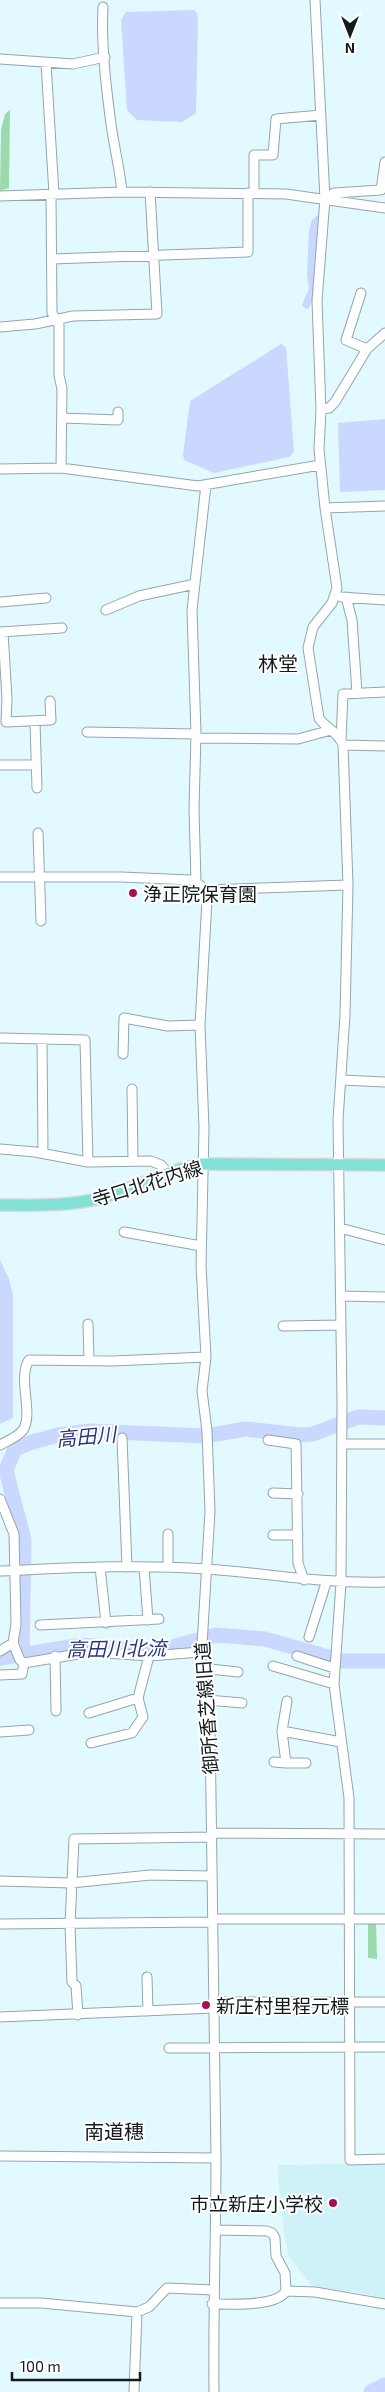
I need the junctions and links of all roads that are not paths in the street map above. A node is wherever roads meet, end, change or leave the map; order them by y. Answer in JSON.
{"nodes":[{"id":1,"x":315,"y":0,"type":"edge"},
{"id":2,"x":103,"y":7,"type":"dead end"},
{"id":3,"x":105,"y":56,"type":"junction"},
{"id":4,"x":0,"y":59,"type":"edge"},
{"id":5,"x":46,"y":63,"type":"junction"},
{"id":6,"x":321,"y":114,"type":"junction"},
{"id":7,"x":385,"y":162,"type":"edge"},
{"id":8,"x":122,"y":192,"type":"junction"},
{"id":9,"x":150,"y":192,"type":"junction"},
{"id":10,"x":251,"y":193,"type":"junction"},
{"id":11,"x":53,"y":195,"type":"junction"},
{"id":12,"x":0,"y":196,"type":"edge"},
{"id":13,"x":325,"y":199,"type":"junction"},
{"id":14,"x":385,"y":208,"type":"edge"},
{"id":15,"x":155,"y":256,"type":"junction"},
{"id":16,"x":52,"y":259,"type":"junction"},
{"id":17,"x":362,"y":294,"type":"dead end"},
{"id":18,"x":56,"y":318,"type":"junction"},
{"id":19,"x":0,"y":327,"type":"edge"},
{"id":20,"x":385,"y":333,"type":"edge"},
{"id":21,"x":367,"y":349,"type":"junction"},
{"id":22,"x":321,"y":410,"type":"junction"},
{"id":23,"x":118,"y":412,"type":"dead end"},
{"id":24,"x":62,"y":418,"type":"junction"},
{"id":25,"x":320,"y":465,"type":"junction"},
{"id":26,"x":61,"y":468,"type":"junction"},
{"id":27,"x":0,"y":469,"type":"edge"},
{"id":28,"x":206,"y":485,"type":"junction"},
{"id":29,"x":385,"y":506,"type":"edge"},
{"id":30,"x":325,"y":508,"type":"junction"},
{"id":31,"x":195,"y":584,"type":"junction"},
{"id":32,"x":336,"y":596,"type":"junction"},
{"id":33,"x":46,"y":598,"type":"dead end"},
{"id":34,"x":346,"y":598,"type":"junction"},
{"id":35,"x":385,"y":600,"type":"edge"},
{"id":36,"x":0,"y":602,"type":"edge"},
{"id":37,"x":106,"y":610,"type":"dead end"},
{"id":38,"x":62,"y":628,"type":"dead end"},
{"id":39,"x":2,"y":632,"type":"edge"},
{"id":40,"x":3,"y":685,"type":"edge"},
{"id":41,"x":385,"y":692,"type":"edge"},
{"id":42,"x":357,"y":693,"type":"junction"},
{"id":43,"x":50,"y":701,"type":"dead end"},
{"id":44,"x":35,"y":721,"type":"junction"},
{"id":45,"x":331,"y":730,"type":"junction"},
{"id":46,"x":87,"y":732,"type":"dead end"},
{"id":47,"x":196,"y":736,"type":"junction"},
{"id":48,"x":342,"y":743,"type":"junction"},
{"id":49,"x":385,"y":746,"type":"edge"},
{"id":50,"x":36,"y":764,"type":"junction"},
{"id":51,"x":0,"y":765,"type":"edge"},
{"id":52,"x":37,"y":788,"type":"dead end"},
{"id":53,"x":38,"y":833,"type":"dead end"},
{"id":54,"x":39,"y":876,"type":"junction"},
{"id":55,"x":0,"y":877,"type":"edge"},
{"id":56,"x":196,"y":882,"type":"junction"},
{"id":57,"x":348,"y":885,"type":"junction"},
{"id":58,"x":203,"y":890,"type":"junction"},
{"id":59,"x":41,"y":921,"type":"dead end"},
{"id":60,"x":200,"y":1026,"type":"junction"},
{"id":61,"x":0,"y":1038,"type":"edge"},
{"id":62,"x":42,"y":1039,"type":"junction"},
{"id":63,"x":123,"y":1054,"type":"dead end"},
{"id":64,"x":340,"y":1080,"type":"junction"},
{"id":65,"x":385,"y":1082,"type":"edge"},
{"id":66,"x":132,"y":1089,"type":"dead end"},
{"id":67,"x":0,"y":1149,"type":"edge"},
{"id":68,"x":43,"y":1153,"type":"junction"},
{"id":69,"x":133,"y":1161,"type":"junction"},
{"id":70,"x":88,"y":1162,"type":"junction"},
{"id":71,"x":203,"y":1164,"type":"junction"},
{"id":72,"x":338,"y":1165,"type":"junction"},
{"id":73,"x":385,"y":1165,"type":"edge"},
{"id":74,"x":168,"y":1173,"type":"junction"},
{"id":75,"x":0,"y":1205,"type":"edge"},
{"id":76,"x":340,"y":1228,"type":"junction"},
{"id":77,"x":124,"y":1232,"type":"dead end"},
{"id":78,"x":385,"y":1240,"type":"edge"},
{"id":79,"x":202,"y":1246,"type":"junction"},
{"id":80,"x":341,"y":1296,"type":"junction"},
{"id":81,"x":385,"y":1297,"type":"edge"},
{"id":82,"x":88,"y":1324,"type":"dead end"},
{"id":83,"x":341,"y":1325,"type":"junction"},
{"id":84,"x":283,"y":1326,"type":"dead end"},
{"id":85,"x":206,"y":1357,"type":"junction"},
{"id":86,"x":88,"y":1360,"type":"junction"},
{"id":87,"x":122,"y":1438,"type":"dead end"},
{"id":88,"x":268,"y":1440,"type":"dead end"},
{"id":89,"x":342,"y":1444,"type":"junction"},
{"id":90,"x":385,"y":1444,"type":"edge"},
{"id":91,"x":0,"y":1445,"type":"edge"},
{"id":92,"x":273,"y":1493,"type":"dead end"},
{"id":93,"x":298,"y":1494,"type":"junction"},
{"id":94,"x":0,"y":1499,"type":"edge"},
{"id":95,"x":168,"y":1534,"type":"dead end"},
{"id":96,"x":273,"y":1535,"type":"dead end"},
{"id":97,"x":298,"y":1535,"type":"junction"},
{"id":98,"x":144,"y":1567,"type":"junction"},
{"id":99,"x":168,"y":1567,"type":"junction"},
{"id":100,"x":100,"y":1568,"type":"junction"},
{"id":101,"x":127,"y":1568,"type":"junction"},
{"id":102,"x":206,"y":1569,"type":"junction"},
{"id":103,"x":16,"y":1570,"type":"junction"},
{"id":104,"x":0,"y":1571,"type":"edge"},
{"id":105,"x":304,"y":1580,"type":"junction"},
{"id":106,"x":385,"y":1582,"type":"edge"},
{"id":107,"x":326,"y":1583,"type":"junction"},
{"id":108,"x":341,"y":1583,"type":"junction"},
{"id":109,"x":159,"y":1619,"type":"dead end"},
{"id":110,"x":148,"y":1620,"type":"junction"},
{"id":111,"x":106,"y":1622,"type":"junction"},
{"id":112,"x":40,"y":1625,"type":"dead end"},
{"id":113,"x":309,"y":1637,"type":"dead end"},
{"id":114,"x":14,"y":1645,"type":"junction"},
{"id":115,"x":0,"y":1651,"type":"edge"},
{"id":116,"x":201,"y":1652,"type":"junction"},
{"id":117,"x":55,"y":1656,"type":"junction"},
{"id":118,"x":149,"y":1656,"type":"junction"},
{"id":119,"x":296,"y":1656,"type":"dead end"},
{"id":120,"x":22,"y":1661,"type":"junction"},
{"id":121,"x":273,"y":1666,"type":"dead end"},
{"id":122,"x":201,"y":1668,"type":"junction"},
{"id":123,"x":334,"y":1668,"type":"junction"},
{"id":124,"x":238,"y":1672,"type":"dead end"},
{"id":125,"x":0,"y":1675,"type":"edge"},
{"id":126,"x":334,"y":1684,"type":"junction"},
{"id":127,"x":138,"y":1698,"type":"junction"},
{"id":128,"x":208,"y":1700,"type":"junction"},
{"id":129,"x":287,"y":1701,"type":"dead end"},
{"id":130,"x":242,"y":1703,"type":"dead end"},
{"id":131,"x":56,"y":1711,"type":"dead end"},
{"id":132,"x":89,"y":1713,"type":"dead end"},
{"id":133,"x":29,"y":1730,"type":"dead end"},
{"id":134,"x":282,"y":1731,"type":"junction"},
{"id":135,"x":0,"y":1732,"type":"edge"},
{"id":136,"x":341,"y":1742,"type":"junction"},
{"id":137,"x":91,"y":1743,"type":"dead end"},
{"id":138,"x":274,"y":1762,"type":"dead end"},
{"id":139,"x":286,"y":1763,"type":"junction"},
{"id":140,"x":306,"y":1763,"type":"dead end"},
{"id":141,"x":349,"y":1834,"type":"junction"},
{"id":142,"x":385,"y":1834,"type":"edge"},
{"id":143,"x":212,"y":1835,"type":"junction"},
{"id":144,"x":212,"y":1876,"type":"junction"},
{"id":145,"x":0,"y":1881,"type":"edge"},
{"id":146,"x":72,"y":1883,"type":"junction"},
{"id":147,"x":349,"y":1918,"type":"junction"},
{"id":148,"x":385,"y":1919,"type":"edge"},
{"id":149,"x":213,"y":1920,"type":"junction"},
{"id":150,"x":0,"y":1924,"type":"edge"},
{"id":151,"x":70,"y":1924,"type":"junction"},
{"id":152,"x":147,"y":1977,"type":"dead end"},
{"id":153,"x":350,"y":2002,"type":"junction"},
{"id":154,"x":385,"y":2002,"type":"edge"},
{"id":155,"x":214,"y":2005,"type":"junction"},
{"id":156,"x":148,"y":2011,"type":"junction"},
{"id":157,"x":78,"y":2014,"type":"junction"},
{"id":158,"x":0,"y":2017,"type":"edge"},
{"id":159,"x":350,"y":2047,"type":"junction"},
{"id":160,"x":385,"y":2047,"type":"edge"},
{"id":161,"x":169,"y":2048,"type":"dead end"},
{"id":162,"x":215,"y":2048,"type":"junction"},
{"id":163,"x":0,"y":2156,"type":"edge"},
{"id":164,"x":216,"y":2158,"type":"junction"},
{"id":165,"x":385,"y":2160,"type":"edge"},
{"id":166,"x":216,"y":2230,"type":"junction"},
{"id":167,"x":213,"y":2290,"type":"junction"},
{"id":168,"x":286,"y":2291,"type":"junction"},
{"id":169,"x":0,"y":2303,"type":"edge"},
{"id":170,"x":212,"y":2304,"type":"junction"},
{"id":171,"x":385,"y":2304,"type":"edge"},
{"id":172,"x":137,"y":2312,"type":"junction"},
{"id":173,"x":134,"y":2392,"type":"edge"},
{"id":174,"x":214,"y":2392,"type":"edge"}],
"edges":[{"from":1,"to":6,"type":"street"},
{"from":2,"to":3,"type":"street"},
{"from":3,"to":5,"type":"street"},
{"from":3,"to":8,"type":"street"},
{"from":4,"to":5,"type":"street"},
{"from":5,"to":11,"type":"street"},
{"from":6,"to":10,"type":"street"},
{"from":6,"to":13,"type":"street"},
{"from":7,"to":13,"type":"street"},
{"from":8,"to":9,"type":"street"},
{"from":8,"to":11,"type":"street"},
{"from":9,"to":10,"type":"street"},
{"from":9,"to":15,"type":"street"},
{"from":10,"to":13,"type":"street"},
{"from":10,"to":15,"type":"street"},
{"from":11,"to":12,"type":"street"},
{"from":11,"to":16,"type":"street"},
{"from":13,"to":14,"type":"street"},
{"from":13,"to":22,"type":"street"},
{"from":15,"to":16,"type":"street"},
{"from":15,"to":18,"type":"street"},
{"from":16,"to":18,"type":"street"},
{"from":17,"to":21,"type":"street"},
{"from":18,"to":19,"type":"street"},
{"from":18,"to":24,"type":"street"},
{"from":20,"to":21,"type":"street"},
{"from":21,"to":22,"type":"street"},
{"from":22,"to":25,"type":"street"},
{"from":23,"to":24,"type":"street"},
{"from":24,"to":26,"type":"street"},
{"from":25,"to":28,"type":"street"},
{"from":25,"to":30,"type":"street"},
{"from":26,"to":27,"type":"street"},
{"from":26,"to":28,"type":"street"},
{"from":28,"to":31,"type":"street"},
{"from":29,"to":30,"type":"street"},
{"from":30,"to":32,"type":"street"},
{"from":31,"to":37,"type":"street"},
{"from":31,"to":47,"type":"street"},
{"from":32,"to":34,"type":"street"},
{"from":32,"to":45,"type":"street"},
{"from":33,"to":36,"type":"street"},
{"from":34,"to":35,"type":"street"},
{"from":34,"to":42,"type":"street"},
{"from":38,"to":39,"type":"street"},
{"from":39,"to":40,"type":"street"},
{"from":40,"to":44,"type":"street"},
{"from":41,"to":42,"type":"street"},
{"from":42,"to":48,"type":"street"},
{"from":43,"to":44,"type":"street"},
{"from":44,"to":50,"type":"street"},
{"from":45,"to":47,"type":"street"},
{"from":45,"to":48,"type":"street"},
{"from":46,"to":47,"type":"street"},
{"from":47,"to":56,"type":"street"},
{"from":48,"to":49,"type":"street"},
{"from":48,"to":57,"type":"street"},
{"from":50,"to":51,"type":"street"},
{"from":50,"to":52,"type":"street"},
{"from":53,"to":54,"type":"street"},
{"from":54,"to":55,"type":"street"},
{"from":54,"to":56,"type":"street"},
{"from":54,"to":59,"type":"street"},
{"from":56,"to":58,"type":"street"},
{"from":57,"to":58,"type":"street"},
{"from":57,"to":64,"type":"street"},
{"from":58,"to":60,"type":"street","name":"御所香芝線旧道"},
{"from":60,"to":63,"type":"street"},
{"from":60,"to":71,"type":"street","name":"御所香芝線旧道"},
{"from":61,"to":62,"type":"street"},
{"from":62,"to":68,"type":"street"},
{"from":62,"to":70,"type":"street"},
{"from":64,"to":65,"type":"street"},
{"from":64,"to":72,"type":"street"},
{"from":66,"to":69,"type":"street"},
{"from":67,"to":68,"type":"street"},
{"from":68,"to":70,"type":"street"},
{"from":69,"to":70,"type":"street"},
{"from":69,"to":74,"type":"street"},
{"from":71,"to":72,"type":"main road","name":"寺口北花内線"},
{"from":71,"to":74,"type":"main road","name":"寺口北花内線"},
{"from":71,"to":79,"type":"street","name":"御所香芝線旧道"},
{"from":72,"to":73,"type":"main road","name":"寺口北花内線"},
{"from":72,"to":76,"type":"street"},
{"from":74,"to":75,"type":"main road","name":"寺口北花内線"},
{"from":76,"to":78,"type":"street"},
{"from":76,"to":80,"type":"street"},
{"from":77,"to":79,"type":"street"},
{"from":79,"to":85,"type":"street","name":"御所香芝線旧道"},
{"from":80,"to":81,"type":"street"},
{"from":80,"to":83,"type":"street"},
{"from":82,"to":86,"type":"street"},
{"from":83,"to":84,"type":"street"},
{"from":83,"to":89,"type":"street"},
{"from":85,"to":86,"type":"street"},
{"from":85,"to":102,"type":"street","name":"御所香芝線旧道"},
{"from":86,"to":91,"type":"street"},
{"from":87,"to":101,"type":"street"},
{"from":88,"to":93,"type":"street"},
{"from":89,"to":90,"type":"street"},
{"from":89,"to":108,"type":"street"},
{"from":92,"to":93,"type":"street"},
{"from":93,"to":97,"type":"street"},
{"from":94,"to":103,"type":"street"},
{"from":95,"to":99,"type":"street"},
{"from":96,"to":97,"type":"street"},
{"from":97,"to":105,"type":"street"},
{"from":98,"to":99,"type":"street"},
{"from":98,"to":101,"type":"street"},
{"from":98,"to":110,"type":"street"},
{"from":99,"to":102,"type":"street"},
{"from":100,"to":101,"type":"street"},
{"from":100,"to":103,"type":"street"},
{"from":100,"to":111,"type":"street"},
{"from":102,"to":105,"type":"street"},
{"from":102,"to":116,"type":"street","name":"御所香芝線旧道"},
{"from":103,"to":104,"type":"street"},
{"from":103,"to":114,"type":"street"},
{"from":105,"to":107,"type":"street"},
{"from":106,"to":108,"type":"street"},
{"from":107,"to":108,"type":"street"},
{"from":107,"to":113,"type":"street"},
{"from":108,"to":123,"type":"street"},
{"from":109,"to":110,"type":"street"},
{"from":110,"to":111,"type":"street"},
{"from":111,"to":112,"type":"street"},
{"from":114,"to":115,"type":"street"},
{"from":114,"to":120,"type":"street"},
{"from":116,"to":118,"type":"street"},
{"from":116,"to":122,"type":"street","name":"御所香芝線旧道"},
{"from":117,"to":118,"type":"street"},
{"from":117,"to":120,"type":"street"},
{"from":117,"to":131,"type":"street"},
{"from":118,"to":127,"type":"street"},
{"from":119,"to":123,"type":"street"},
{"from":120,"to":125,"type":"street"},
{"from":121,"to":126,"type":"street"},
{"from":122,"to":124,"type":"street"},
{"from":122,"to":128,"type":"street","name":"御所香芝線旧道"},
{"from":123,"to":126,"type":"street"},
{"from":126,"to":136,"type":"street"},
{"from":127,"to":132,"type":"street"},
{"from":127,"to":137,"type":"street"},
{"from":128,"to":130,"type":"street"},
{"from":128,"to":143,"type":"street","name":"御所香芝線旧道"},
{"from":129,"to":134,"type":"street"},
{"from":133,"to":135,"type":"street"},
{"from":134,"to":136,"type":"street"},
{"from":134,"to":139,"type":"street"},
{"from":136,"to":141,"type":"street"},
{"from":138,"to":139,"type":"street"},
{"from":139,"to":140,"type":"street"},
{"from":141,"to":142,"type":"street"},
{"from":141,"to":143,"type":"street"},
{"from":141,"to":147,"type":"street"},
{"from":143,"to":144,"type":"street","name":"御所香芝線旧道"},
{"from":143,"to":146,"type":"street"},
{"from":144,"to":146,"type":"street"},
{"from":144,"to":149,"type":"street","name":"御所香芝線旧道"},
{"from":145,"to":146,"type":"street"},
{"from":146,"to":151,"type":"street"},
{"from":147,"to":148,"type":"street"},
{"from":147,"to":149,"type":"street"},
{"from":147,"to":153,"type":"street"},
{"from":149,"to":151,"type":"street"},
{"from":149,"to":155,"type":"street","name":"御所香芝線旧道"},
{"from":150,"to":151,"type":"street"},
{"from":151,"to":157,"type":"street"},
{"from":152,"to":156,"type":"street"},
{"from":153,"to":154,"type":"street"},
{"from":153,"to":155,"type":"street"},
{"from":153,"to":159,"type":"street"},
{"from":155,"to":156,"type":"street"},
{"from":155,"to":162,"type":"street","name":"御所香芝線旧道"},
{"from":156,"to":157,"type":"street"},
{"from":157,"to":158,"type":"street"},
{"from":159,"to":160,"type":"street"},
{"from":159,"to":162,"type":"street"},
{"from":159,"to":165,"type":"street"},
{"from":161,"to":162,"type":"street"},
{"from":162,"to":164,"type":"street","name":"御所香芝線旧道"},
{"from":163,"to":164,"type":"street"},
{"from":164,"to":166,"type":"street","name":"御所香芝線旧道"},
{"from":166,"to":167,"type":"street","name":"御所香芝線旧道"},
{"from":166,"to":168,"type":"street"},
{"from":167,"to":170,"type":"street","name":"御所香芝線旧道"},
{"from":167,"to":172,"type":"street"},
{"from":168,"to":170,"type":"street"},
{"from":168,"to":171,"type":"street"},
{"from":169,"to":172,"type":"street"},
{"from":170,"to":174,"type":"street","name":"御所香芝線旧道"},
{"from":172,"to":173,"type":"street"}]}
